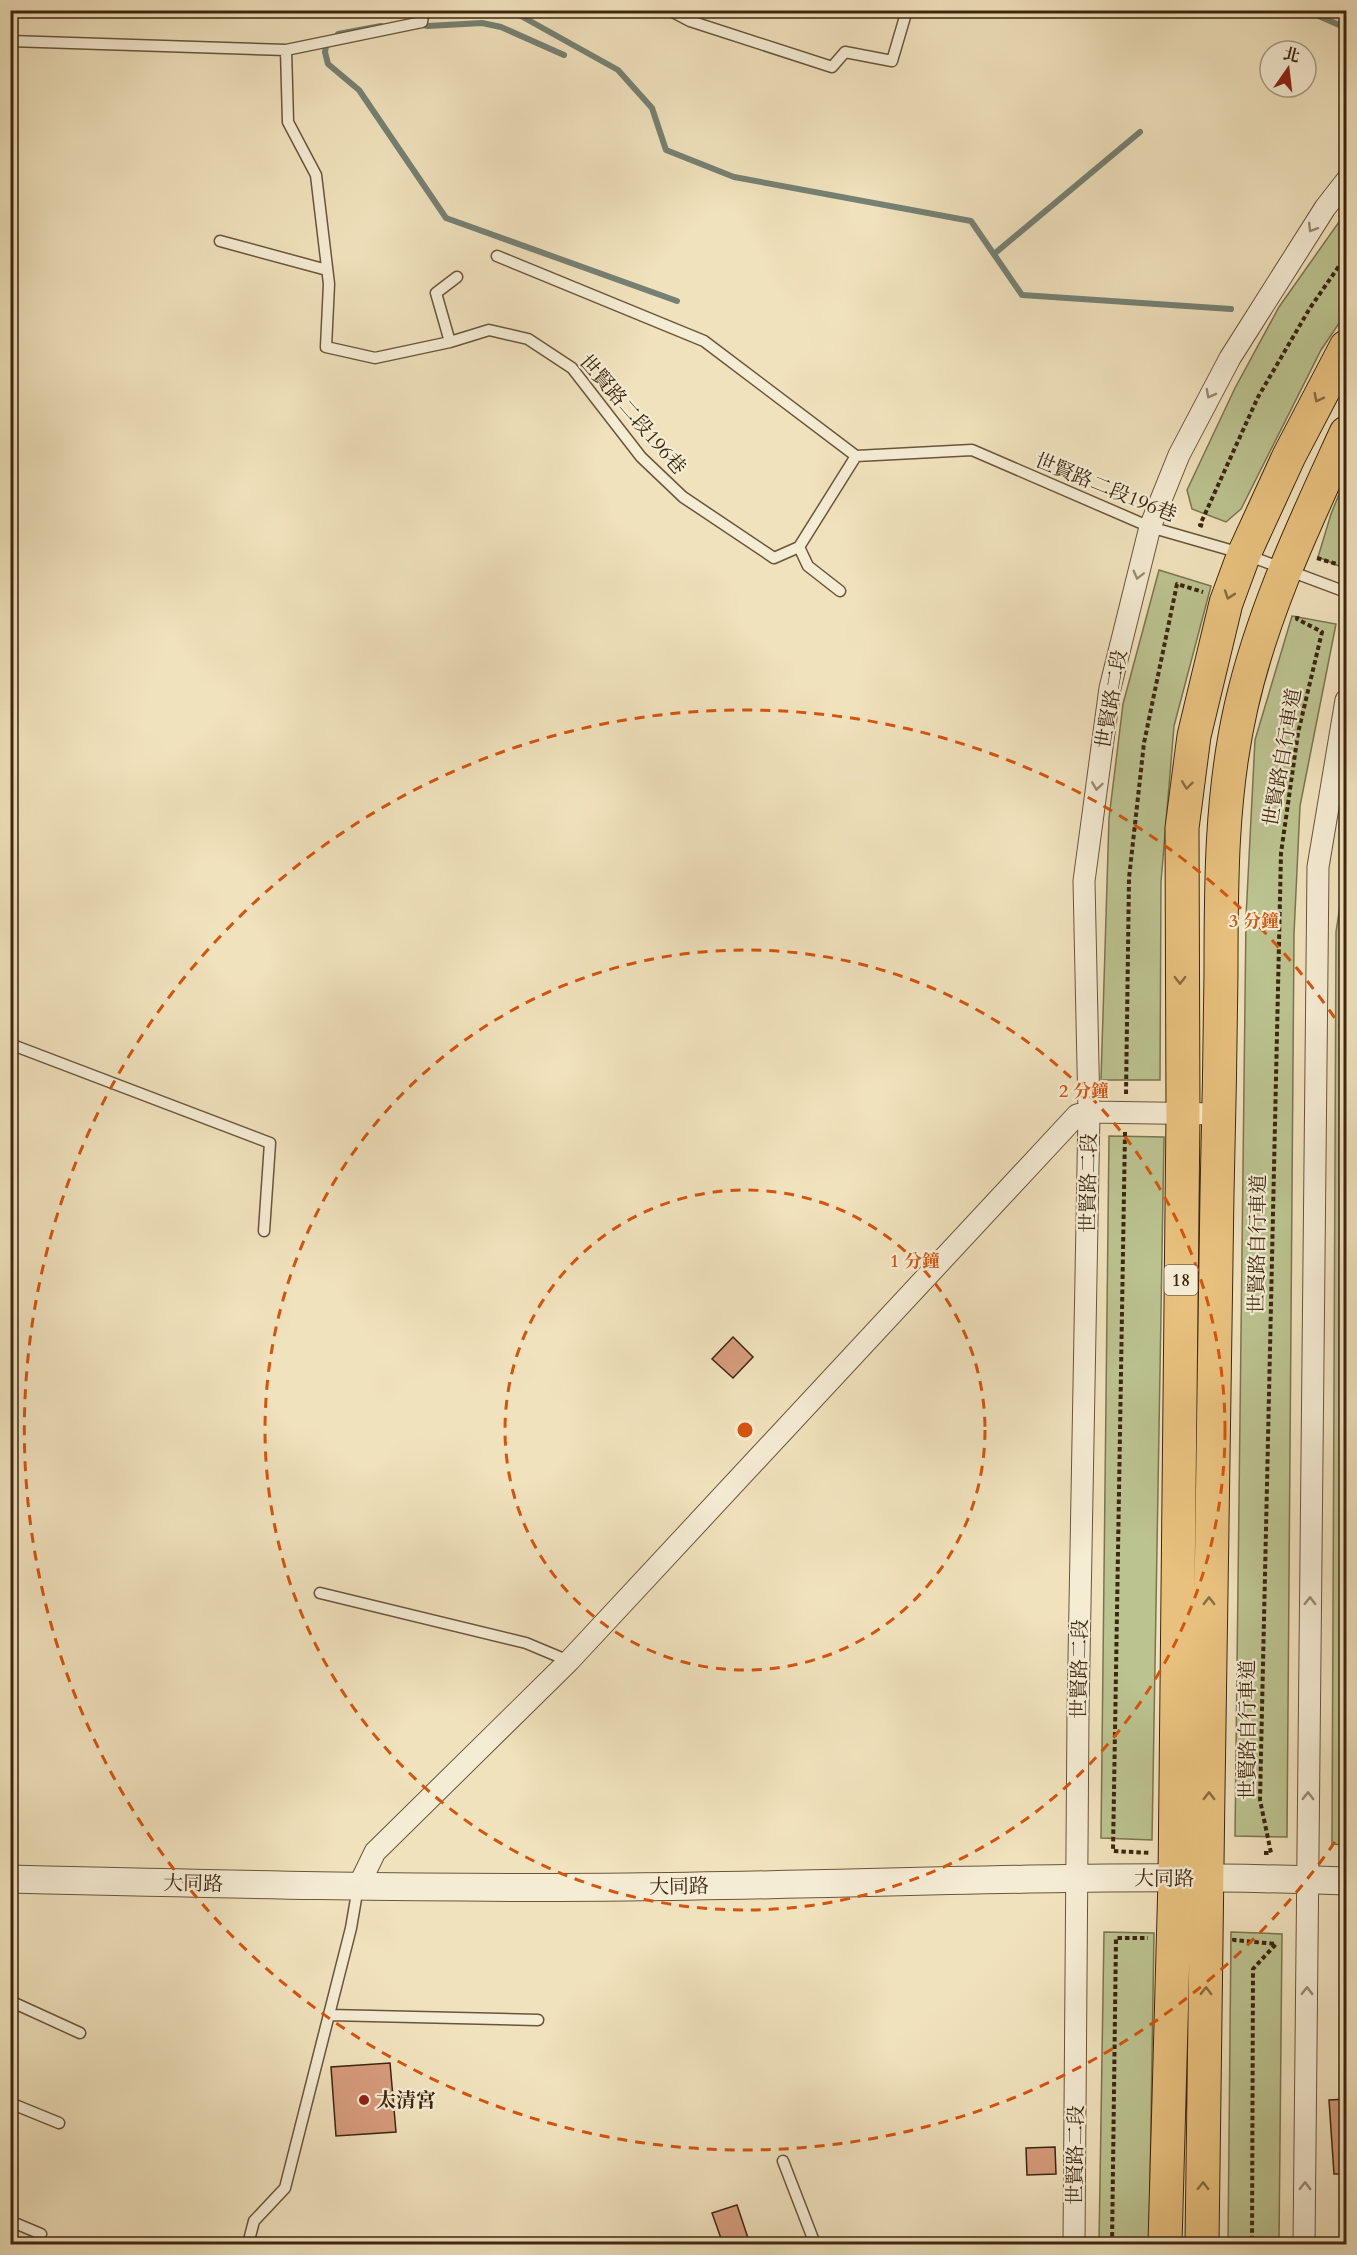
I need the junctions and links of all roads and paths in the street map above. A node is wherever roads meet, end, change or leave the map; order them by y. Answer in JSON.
{"nodes":[{"id":1,"x":424,"y":10,"type":"edge"},
{"id":2,"x":669,"y":10,"type":"edge"},
{"id":3,"x":907,"y":10,"type":"edge"},
{"id":4,"x":10,"y":41,"type":"edge"},
{"id":5,"x":286,"y":50,"type":"junction"},
{"id":6,"x":1347,"y":181,"type":"edge"},
{"id":7,"x":220,"y":241,"type":"dead end"},
{"id":8,"x":497,"y":256,"type":"dead end"},
{"id":9,"x":1347,"y":256,"type":"edge"},
{"id":10,"x":327,"y":270,"type":"junction"},
{"id":11,"x":457,"y":277,"type":"dead end"},
{"id":12,"x":450,"y":342,"type":"junction"},
{"id":13,"x":1347,"y":347,"type":"edge"},
{"id":14,"x":1347,"y":433,"type":"edge"},
{"id":15,"x":856,"y":456,"type":"junction"},
{"id":16,"x":1150,"y":527,"type":"junction"},
{"id":17,"x":1211,"y":529,"type":"dead end"},
{"id":18,"x":799,"y":546,"type":"junction"},
{"id":19,"x":1244,"y":554,"type":"junction"},
{"id":20,"x":1299,"y":562,"type":"junction"},
{"id":21,"x":1347,"y":567,"type":"edge"},
{"id":22,"x":840,"y":591,"type":"dead end"},
{"id":23,"x":1347,"y":592,"type":"edge"},
{"id":24,"x":1207,"y":593,"type":"dead end"},
{"id":25,"x":1297,"y":619,"type":"dead end"},
{"id":26,"x":1347,"y":700,"type":"edge"},
{"id":27,"x":10,"y":1044,"type":"edge"},
{"id":28,"x":1126,"y":1078,"type":"dead end"},
{"id":29,"x":1089,"y":1112,"type":"junction"},
{"id":30,"x":1183,"y":1113,"type":"junction"},
{"id":31,"x":1219,"y":1114,"type":"junction"},
{"id":32,"x":1125,"y":1132,"type":"dead end"},
{"id":33,"x":264,"y":1232,"type":"dead end"},
{"id":34,"x":320,"y":1593,"type":"dead end"},
{"id":35,"x":569,"y":1661,"type":"junction"},
{"id":36,"x":1151,"y":1853,"type":"dead end"},
{"id":37,"x":1259,"y":1853,"type":"dead end"},
{"id":38,"x":1208,"y":1878,"type":"junction"},
{"id":39,"x":10,"y":1879,"type":"edge"},
{"id":40,"x":1175,"y":1879,"type":"junction"},
{"id":41,"x":1308,"y":1879,"type":"junction"},
{"id":42,"x":1078,"y":1880,"type":"junction"},
{"id":43,"x":1347,"y":1881,"type":"edge"},
{"id":44,"x":358,"y":1887,"type":"junction"},
{"id":45,"x":1152,"y":1938,"type":"dead end"},
{"id":46,"x":1234,"y":1941,"type":"dead end"},
{"id":47,"x":10,"y":2001,"type":"edge"},
{"id":48,"x":328,"y":2015,"type":"junction"},
{"id":49,"x":537,"y":2020,"type":"dead end"},
{"id":50,"x":80,"y":2033,"type":"dead end"},
{"id":51,"x":10,"y":2103,"type":"edge"},
{"id":52,"x":58,"y":2123,"type":"dead end"},
{"id":53,"x":783,"y":2161,"type":"dead end"},
{"id":54,"x":10,"y":2221,"type":"edge"},
{"id":55,"x":41,"y":2234,"type":"dead end"},
{"id":56,"x":248,"y":2244,"type":"edge"},
{"id":57,"x":815,"y":2244,"type":"edge"},
{"id":58,"x":1074,"y":2244,"type":"edge"},
{"id":59,"x":1112,"y":2244,"type":"edge"},
{"id":60,"x":1165,"y":2244,"type":"edge"},
{"id":61,"x":1202,"y":2244,"type":"edge"},
{"id":62,"x":1252,"y":2244,"type":"edge"},
{"id":63,"x":1304,"y":2244,"type":"edge"}],
"edges":[{"from":1,"to":5,"type":"lane"},
{"from":2,"to":3,"type":"lane"},
{"from":4,"to":5,"type":"lane"},
{"from":5,"to":10,"type":"lane","name":"世賢路二段196巷"},
{"from":6,"to":16,"type":"street","name":"世賢路二段","one_way":true},
{"from":7,"to":10,"type":"lane"},
{"from":8,"to":15,"type":"lane"},
{"from":9,"to":17,"type":"path"},
{"from":10,"to":12,"type":"lane","name":"世賢路二段196巷"},
{"from":11,"to":12,"type":"lane"},
{"from":12,"to":18,"type":"lane","name":"世賢路二段196巷"},
{"from":13,"to":19,"type":"main road","number":"18","one_way":true},
{"from":14,"to":20,"type":"main road","number":"18"},
{"from":15,"to":16,"type":"lane","name":"世賢路二段196巷"},
{"from":15,"to":18,"type":"lane"},
{"from":16,"to":19,"type":"lane","name":"世賢路二段196巷"},
{"from":16,"to":29,"type":"street","name":"世賢路二段","one_way":true},
{"from":18,"to":22,"type":"lane"},
{"from":19,"to":20,"type":"lane","name":"世賢路二段196巷"},
{"from":19,"to":30,"type":"main road","number":"18","one_way":true},
{"from":20,"to":21,"type":"path"},
{"from":20,"to":23,"type":"lane","name":"世賢路二段196巷"},
{"from":20,"to":31,"type":"main road","number":"18"},
{"from":24,"to":28,"type":"path"},
{"from":25,"to":37,"type":"path","name":"世賢路自行車道"},
{"from":41,"to":26,"type":"street","one_way":true},
{"from":27,"to":33,"type":"lane"},
{"from":29,"to":30,"type":"street"},
{"from":29,"to":35,"type":"street"},
{"from":29,"to":42,"type":"street","name":"世賢路二段"},
{"from":30,"to":31,"type":"street"},
{"from":30,"to":40,"type":"main road","number":"18"},
{"from":38,"to":31,"type":"main road","number":"18","one_way":true},
{"from":32,"to":36,"type":"path"},
{"from":34,"to":35,"type":"lane"},
{"from":35,"to":44,"type":"street"},
{"from":38,"to":40,"type":"street","name":"大同路"},
{"from":38,"to":41,"type":"street","name":"大同路"},
{"from":61,"to":38,"type":"main road","number":"18","one_way":true},
{"from":39,"to":44,"type":"street","name":"大同路"},
{"from":40,"to":42,"type":"street","name":"大同路"},
{"from":40,"to":60,"type":"main road","number":"18"},
{"from":41,"to":43,"type":"street","name":"大同路"},
{"from":63,"to":41,"type":"street","one_way":true},
{"from":42,"to":44,"type":"street","name":"大同路"},
{"from":42,"to":58,"type":"street","name":"世賢路二段"},
{"from":44,"to":48,"type":"lane"},
{"from":45,"to":59,"type":"path"},
{"from":46,"to":62,"type":"path"},
{"from":47,"to":50,"type":"lane"},
{"from":48,"to":49,"type":"lane"},
{"from":48,"to":56,"type":"lane"},
{"from":51,"to":52,"type":"lane"},
{"from":53,"to":57,"type":"lane"},
{"from":54,"to":55,"type":"lane"}]}
